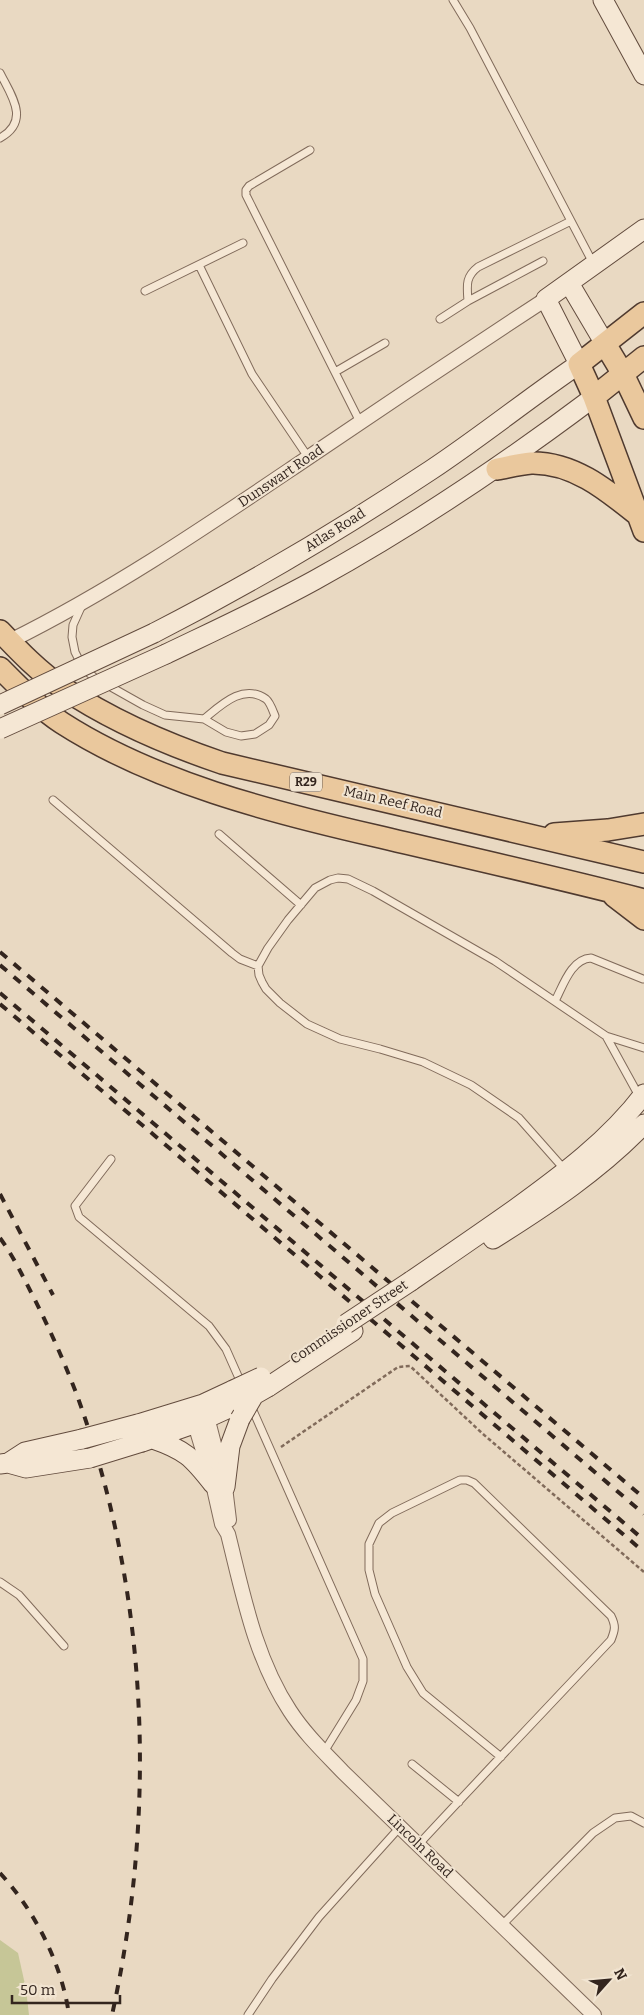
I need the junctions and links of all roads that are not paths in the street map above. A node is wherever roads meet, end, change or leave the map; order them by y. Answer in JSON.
{"nodes":[{"id":1,"x":453,"y":0,"type":"edge"},
{"id":2,"x":604,"y":0,"type":"edge"},
{"id":3,"x":0,"y":73,"type":"edge"},
{"id":4,"x":644,"y":75,"type":"edge"},
{"id":5,"x":0,"y":138,"type":"edge"},
{"id":6,"x":310,"y":150,"type":"dead end"},
{"id":7,"x":571,"y":221,"type":"junction"},
{"id":8,"x":644,"y":229,"type":"edge"},
{"id":9,"x":243,"y":243,"type":"dead end"},
{"id":10,"x":543,"y":261,"type":"dead end"},
{"id":11,"x":199,"y":265,"type":"junction"},
{"id":12,"x":594,"y":265,"type":"junction"},
{"id":13,"x":569,"y":283,"type":"junction"},
{"id":14,"x":145,"y":291,"type":"dead end"},
{"id":15,"x":546,"y":299,"type":"junction"},
{"id":16,"x":468,"y":301,"type":"junction"},
{"id":17,"x":644,"y":313,"type":"edge"},
{"id":18,"x":440,"y":319,"type":"dead end"},
{"id":19,"x":384,"y":344,"type":"dead end"},
{"id":20,"x":605,"y":344,"type":"junction"},
{"id":21,"x":644,"y":357,"type":"edge"},
{"id":22,"x":579,"y":364,"type":"junction"},
{"id":23,"x":335,"y":372,"type":"junction"},
{"id":24,"x":623,"y":374,"type":"junction"},
{"id":25,"x":594,"y":397,"type":"junction"},
{"id":26,"x":644,"y":418,"type":"edge"},
{"id":27,"x":360,"y":422,"type":"junction"},
{"id":28,"x":308,"y":458,"type":"junction"},
{"id":29,"x":496,"y":469,"type":"junction"},
{"id":30,"x":642,"y":524,"type":"edge"},
{"id":31,"x":83,"y":602,"type":"junction"},
{"id":32,"x":5,"y":636,"type":"edge"},
{"id":33,"x":0,"y":668,"type":"edge"},
{"id":34,"x":0,"y":705,"type":"edge"},
{"id":35,"x":204,"y":719,"type":"junction"},
{"id":36,"x":0,"y":729,"type":"edge"},
{"id":37,"x":53,"y":800,"type":"dead end"},
{"id":38,"x":644,"y":824,"type":"edge"},
{"id":39,"x":219,"y":834,"type":"dead end"},
{"id":40,"x":539,"y":836,"type":"junction"},
{"id":41,"x":644,"y":862,"type":"edge"},
{"id":42,"x":607,"y":891,"type":"junction"},
{"id":43,"x":644,"y":900,"type":"edge"},
{"id":44,"x":301,"y":905,"type":"junction"},
{"id":45,"x":644,"y":919,"type":"edge"},
{"id":46,"x":258,"y":966,"type":"junction"},
{"id":47,"x":643,"y":979,"type":"edge"},
{"id":48,"x":555,"y":1001,"type":"junction"},
{"id":49,"x":606,"y":1036,"type":"junction"},
{"id":50,"x":644,"y":1048,"type":"edge"},
{"id":51,"x":642,"y":1096,"type":"edge"},
{"id":52,"x":644,"y":1124,"type":"edge"},
{"id":53,"x":111,"y":1159,"type":"dead end"},
{"id":54,"x":571,"y":1178,"type":"junction"},
{"id":55,"x":249,"y":1395,"type":"junction"},
{"id":56,"x":199,"y":1413,"type":"junction"},
{"id":57,"x":148,"y":1441,"type":"junction"},
{"id":58,"x":4,"y":1463,"type":"edge"},
{"id":59,"x":219,"y":1486,"type":"junction"},
{"id":60,"x":0,"y":1582,"type":"edge"},
{"id":61,"x":64,"y":1646,"type":"dead end"},
{"id":62,"x":324,"y":1752,"type":"junction"},
{"id":63,"x":501,"y":1757,"type":"junction"},
{"id":64,"x":412,"y":1764,"type":"dead end"},
{"id":65,"x":459,"y":1802,"type":"junction"},
{"id":66,"x":644,"y":1823,"type":"edge"},
{"id":67,"x":400,"y":1827,"type":"junction"},
{"id":68,"x":419,"y":1844,"type":"junction"},
{"id":69,"x":501,"y":1926,"type":"junction"},
{"id":70,"x":248,"y":2015,"type":"edge"},
{"id":71,"x":594,"y":2015,"type":"edge"}],
"edges":[{"from":1,"to":7,"type":"lane"},
{"from":2,"to":4,"type":"main road"},
{"from":3,"to":5,"type":"lane"},
{"from":6,"to":23,"type":"lane"},
{"from":7,"to":12,"type":"lane"},
{"from":7,"to":16,"type":"lane"},
{"from":8,"to":12,"type":"main road"},
{"from":9,"to":11,"type":"lane"},
{"from":10,"to":16,"type":"lane"},
{"from":11,"to":14,"type":"lane"},
{"from":11,"to":28,"type":"lane"},
{"from":12,"to":13,"type":"main road"},
{"from":13,"to":15,"type":"main road"},
{"from":13,"to":20,"type":"main road"},
{"from":15,"to":22,"type":"main road"},
{"from":15,"to":27,"type":"street","name":"Dunswart Road"},
{"from":16,"to":18,"type":"lane"},
{"from":17,"to":20,"type":"main road","name":"Atlas Road"},
{"from":19,"to":23,"type":"lane"},
{"from":20,"to":22,"type":"main road","name":"Atlas Road"},
{"from":20,"to":24,"type":"main road"},
{"from":21,"to":24,"type":"main road"},
{"from":22,"to":25,"type":"main road"},
{"from":22,"to":34,"type":"main road","name":"Atlas Road","bridge":true},
{"from":23,"to":27,"type":"lane"},
{"from":24,"to":25,"type":"main road"},
{"from":24,"to":26,"type":"main road"},
{"from":25,"to":29,"type":"main road"},
{"from":25,"to":30,"type":"main road"},
{"from":27,"to":28,"type":"street","name":"Dunswart Road"},
{"from":28,"to":31,"type":"street","name":"Dunswart Road"},
{"from":29,"to":30,"type":"main road"},
{"from":29,"to":36,"type":"main road","bridge":true},
{"from":31,"to":32,"type":"street","name":"Dunswart Road"},
{"from":31,"to":35,"type":"lane"},
{"from":32,"to":40,"type":"main road","name":"Main Reef Road","number":"R29"},
{"from":33,"to":42,"type":"main road"},
{"from":35,"to":35,"type":"lane"},
{"from":37,"to":46,"type":"lane"},
{"from":38,"to":40,"type":"main road"},
{"from":39,"to":44,"type":"lane"},
{"from":40,"to":41,"type":"main road","name":"Main Reef Road","number":"R29"},
{"from":42,"to":43,"type":"main road"},
{"from":42,"to":45,"type":"main road"},
{"from":44,"to":46,"type":"lane"},
{"from":44,"to":48,"type":"lane"},
{"from":46,"to":54,"type":"lane"},
{"from":47,"to":48,"type":"lane"},
{"from":48,"to":49,"type":"lane"},
{"from":49,"to":50,"type":"lane"},
{"from":49,"to":51,"type":"lane"},
{"from":51,"to":54,"type":"main road","name":"Commissioner Street"},
{"from":52,"to":54,"type":"main road","name":"Commissioner Street"},
{"from":53,"to":62,"type":"lane"},
{"from":54,"to":55,"type":"main road","name":"Commissioner Street"},
{"from":55,"to":56,"type":"main road","name":"Commissioner Street"},
{"from":55,"to":59,"type":"main road"},
{"from":56,"to":57,"type":"main road","name":"Commissioner Street"},
{"from":56,"to":58,"type":"main road","name":"Commissioner Street","bridge":true},
{"from":56,"to":59,"type":"street","name":"Lincoln Road"},
{"from":57,"to":58,"type":"main road","name":"Commissioner Street","bridge":true},
{"from":57,"to":59,"type":"main road"},
{"from":59,"to":62,"type":"street","name":"Lincoln Road"},
{"from":60,"to":61,"type":"lane"},
{"from":62,"to":67,"type":"street","name":"Lincoln Road"},
{"from":63,"to":63,"type":"lane"},
{"from":63,"to":65,"type":"lane"},
{"from":64,"to":65,"type":"lane"},
{"from":65,"to":68,"type":"lane"},
{"from":66,"to":69,"type":"lane"},
{"from":67,"to":68,"type":"street","name":"Lincoln Road"},
{"from":67,"to":70,"type":"lane"},
{"from":68,"to":69,"type":"street","name":"Lincoln Road"},
{"from":69,"to":71,"type":"street","name":"Lincoln Road"}]}
